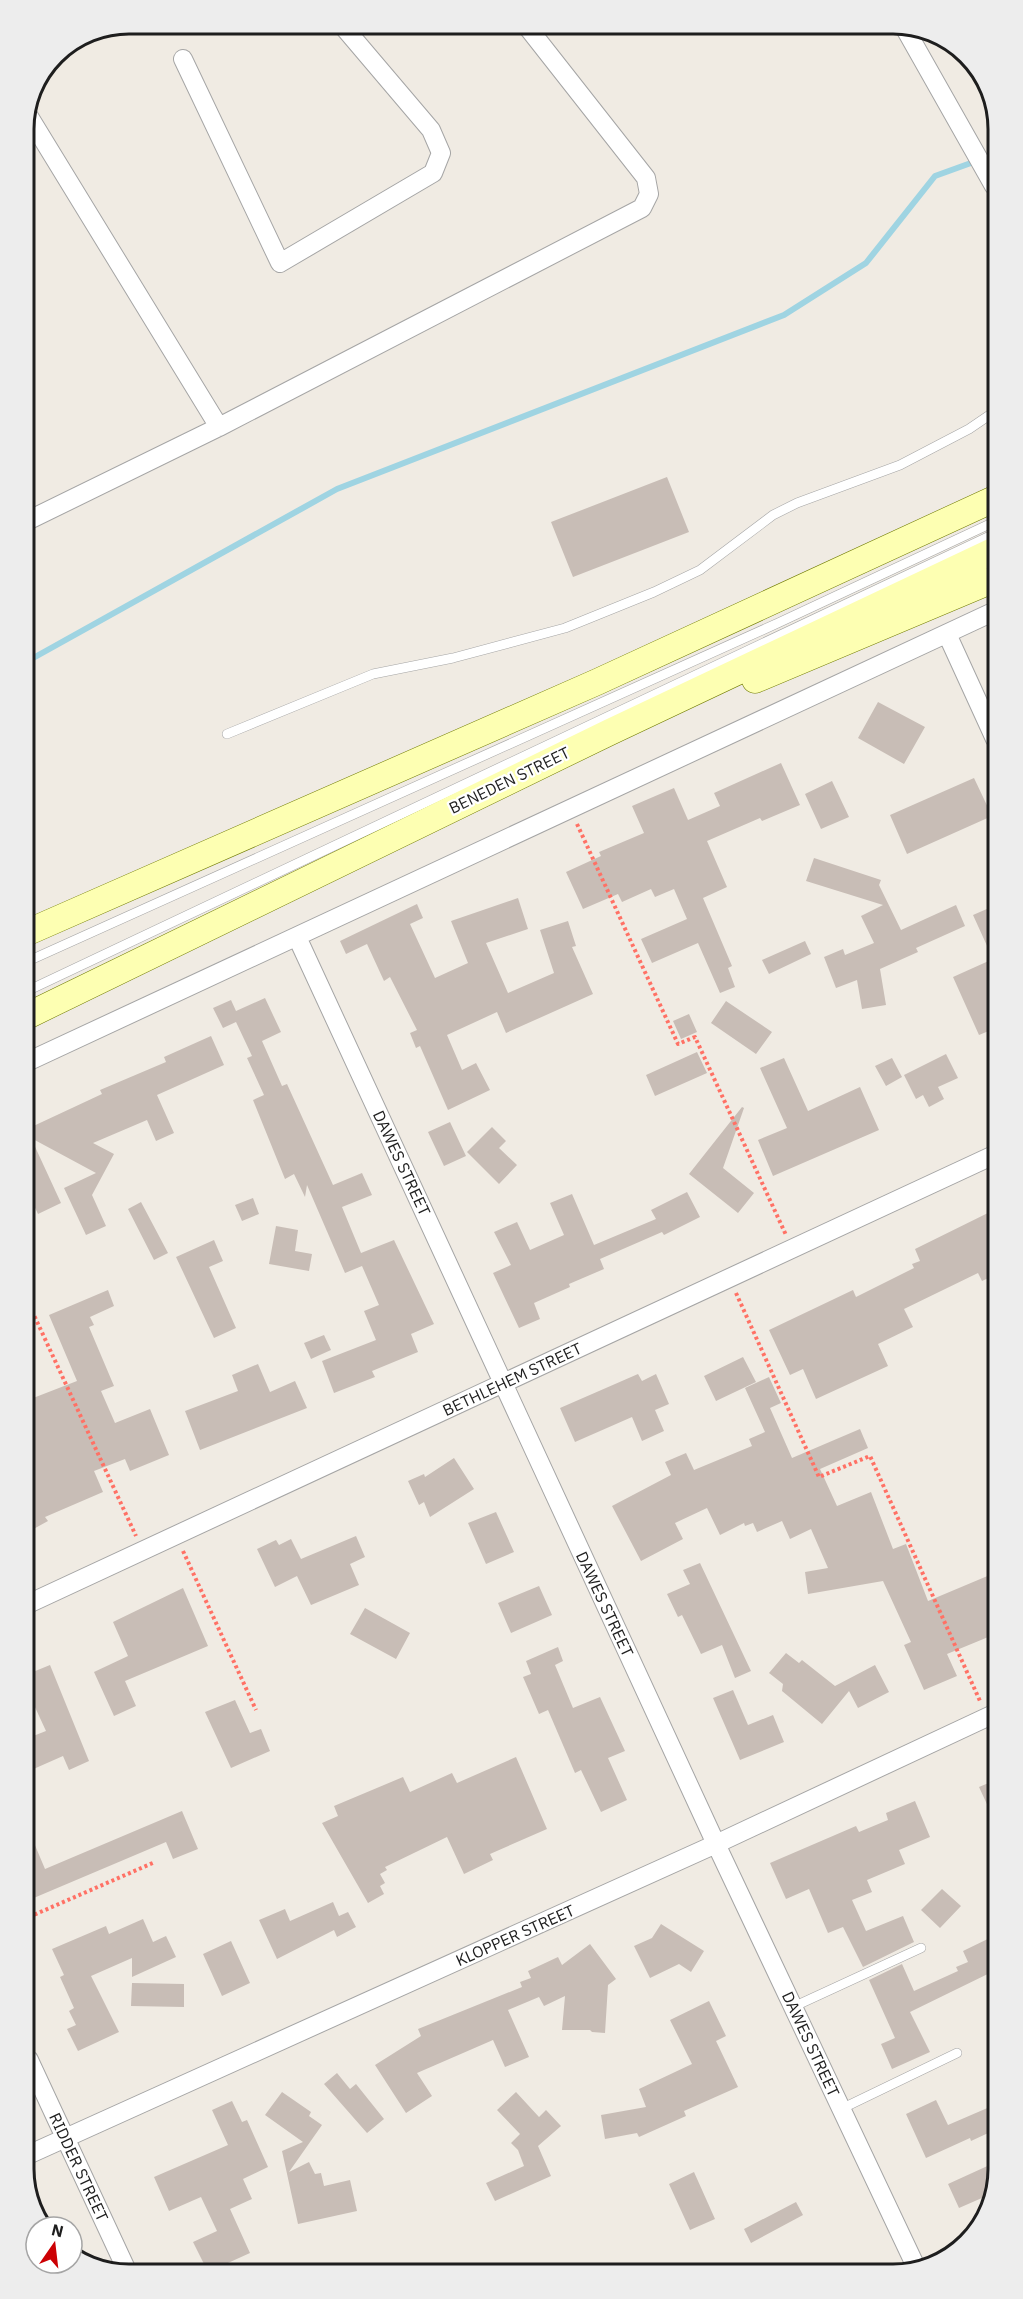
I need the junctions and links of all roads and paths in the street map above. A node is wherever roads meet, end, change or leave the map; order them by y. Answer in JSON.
{"nodes":[{"id":1,"x":350,"y":34,"type":"edge"},
{"id":2,"x":533,"y":35,"type":"edge"},
{"id":3,"x":909,"y":36,"type":"edge"},
{"id":4,"x":183,"y":59,"type":"dead end"},
{"id":5,"x":35,"y":126,"type":"edge"},
{"id":6,"x":988,"y":176,"type":"edge"},
{"id":7,"x":988,"y":416,"type":"edge"},
{"id":8,"x":219,"y":427,"type":"junction"},
{"id":9,"x":988,"y":502,"type":"edge"},
{"id":10,"x":35,"y":517,"type":"edge"},
{"id":11,"x":988,"y":525,"type":"edge"},
{"id":12,"x":988,"y":537,"type":"edge"},
{"id":13,"x":988,"y":553,"type":"edge"},
{"id":14,"x":988,"y":582,"type":"edge"},
{"id":15,"x":988,"y":614,"type":"edge"},
{"id":16,"x":947,"y":634,"type":"junction"},
{"id":17,"x":988,"y":725,"type":"edge"},
{"id":18,"x":610,"y":732,"type":"junction"},
{"id":19,"x":227,"y":734,"type":"dead end"},
{"id":20,"x":571,"y":809,"type":"junction"},
{"id":21,"x":35,"y":929,"type":"edge"},
{"id":22,"x":297,"y":937,"type":"junction"},
{"id":23,"x":35,"y":958,"type":"edge"},
{"id":24,"x":35,"y":987,"type":"edge"},
{"id":25,"x":35,"y":1012,"type":"edge"},
{"id":26,"x":35,"y":1059,"type":"edge"},
{"id":27,"x":988,"y":1158,"type":"edge"},
{"id":28,"x":792,"y":1250,"type":"junction"},
{"id":29,"x":729,"y":1278,"type":"junction"},
{"id":30,"x":34,"y":1316,"type":"edge"},
{"id":31,"x":504,"y":1383,"type":"junction"},
{"id":32,"x":176,"y":1536,"type":"junction"},
{"id":33,"x":143,"y":1551,"type":"junction"},
{"id":34,"x":34,"y":1601,"type":"edge"},
{"id":35,"x":988,"y":1706,"type":"edge"},
{"id":36,"x":256,"y":1710,"type":"dead end"},
{"id":37,"x":988,"y":1716,"type":"edge"},
{"id":38,"x":716,"y":1844,"type":"junction"},
{"id":39,"x":155,"y":1862,"type":"dead end"},
{"id":40,"x":34,"y":1915,"type":"edge"},
{"id":41,"x":921,"y":1948,"type":"dead end"},
{"id":42,"x":793,"y":2007,"type":"junction"},
{"id":43,"x":957,"y":2053,"type":"dead end"},
{"id":44,"x":34,"y":2071,"type":"edge"},
{"id":45,"x":841,"y":2109,"type":"junction"},
{"id":46,"x":66,"y":2137,"type":"junction"},
{"id":47,"x":34,"y":2152,"type":"edge"},
{"id":48,"x":914,"y":2262,"type":"edge"},
{"id":49,"x":124,"y":2264,"type":"edge"}],
"edges":[{"from":1,"to":4,"type":"street"},
{"from":2,"to":8,"type":"street"},
{"from":3,"to":6,"type":"street"},
{"from":5,"to":8,"type":"street"},
{"from":7,"to":19,"type":"lane"},
{"from":8,"to":10,"type":"street"},
{"from":9,"to":21,"type":"main road"},
{"from":11,"to":23,"type":"lane"},
{"from":12,"to":24,"type":"lane"},
{"from":13,"to":18,"type":"main road","name":"BENEDEN STREET"},
{"from":14,"to":18,"type":"main road"},
{"from":15,"to":16,"type":"street"},
{"from":16,"to":17,"type":"street"},
{"from":16,"to":20,"type":"street"},
{"from":18,"to":25,"type":"main road","name":"BENEDEN STREET"},
{"from":20,"to":22,"type":"street"},
{"from":20,"to":28,"type":"path"},
{"from":22,"to":26,"type":"street"},
{"from":22,"to":31,"type":"street","name":"DAWES STREET"},
{"from":27,"to":28,"type":"street","name":"BETHLEHEM STREET"},
{"from":28,"to":29,"type":"street","name":"BETHLEHEM STREET"},
{"from":29,"to":31,"type":"street","name":"BETHLEHEM STREET"},
{"from":29,"to":35,"type":"path"},
{"from":30,"to":33,"type":"path"},
{"from":31,"to":32,"type":"street","name":"BETHLEHEM STREET"},
{"from":31,"to":38,"type":"street","name":"DAWES STREET"},
{"from":32,"to":33,"type":"street","name":"BETHLEHEM STREET"},
{"from":32,"to":36,"type":"path"},
{"from":33,"to":34,"type":"street","name":"BETHLEHEM STREET"},
{"from":37,"to":38,"type":"street","name":"KLOPPER STREET"},
{"from":38,"to":42,"type":"street","name":"DAWES STREET"},
{"from":38,"to":46,"type":"street","name":"KLOPPER STREET"},
{"from":39,"to":40,"type":"path"},
{"from":41,"to":42,"type":"lane"},
{"from":42,"to":45,"type":"street","name":"DAWES STREET"},
{"from":43,"to":45,"type":"lane"},
{"from":44,"to":46,"type":"street","name":"RIDDER STREET"},
{"from":45,"to":48,"type":"street","name":"DAWES STREET"},
{"from":46,"to":47,"type":"street","name":"KLOPPER STREET"},
{"from":46,"to":49,"type":"street","name":"RIDDER STREET"}]}
